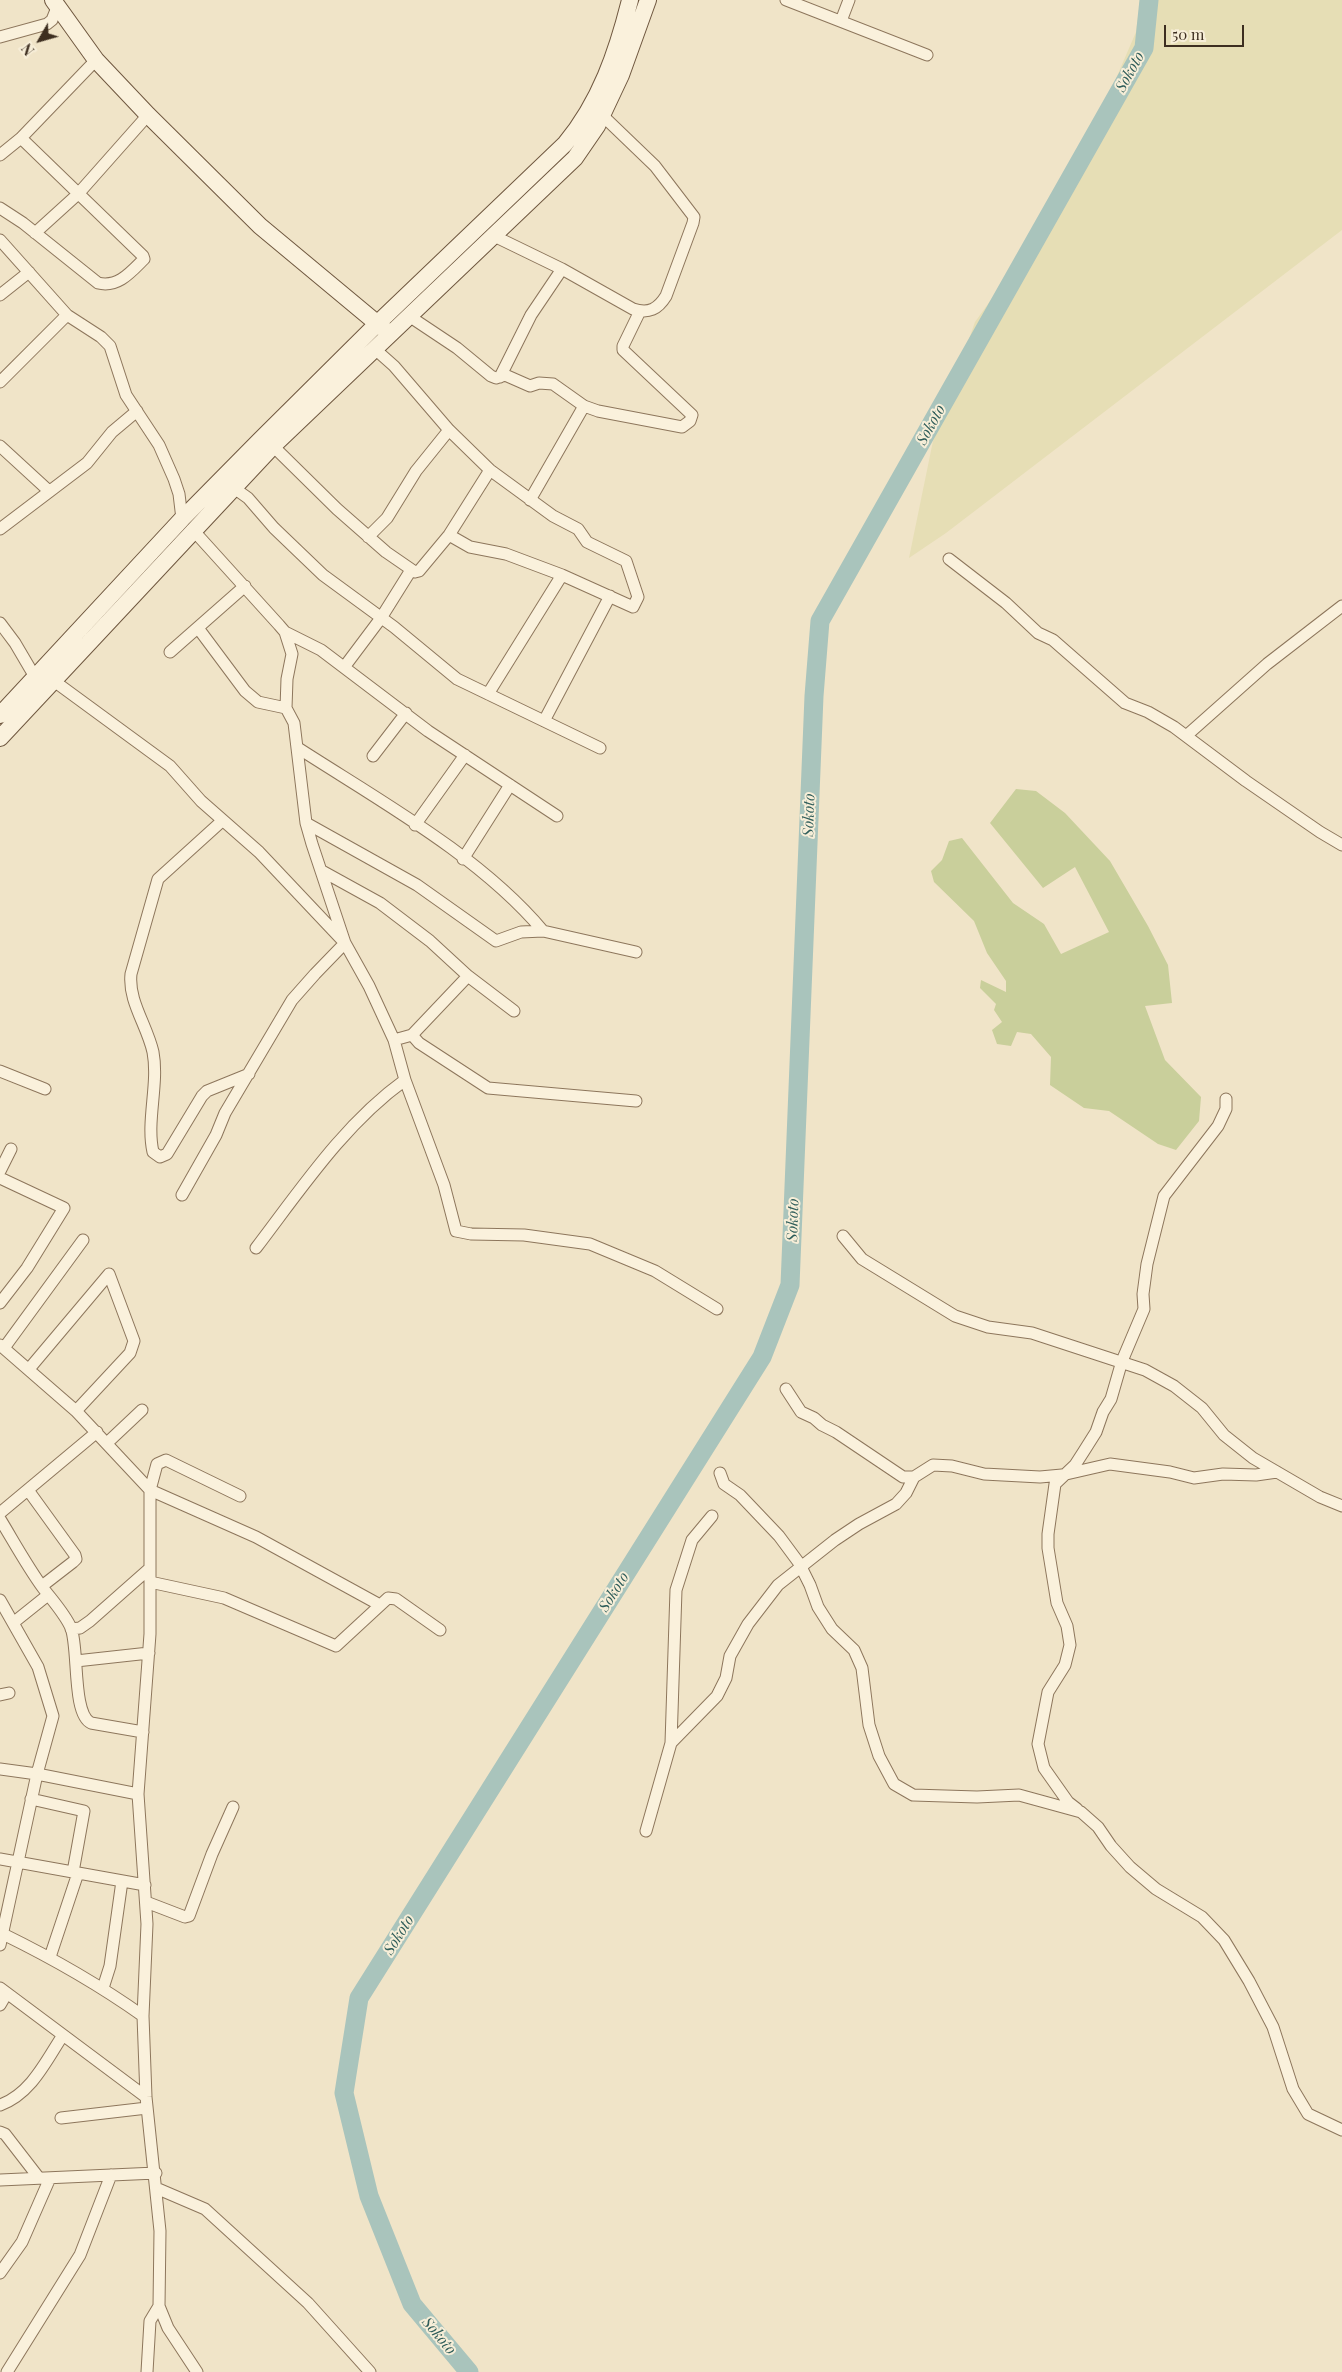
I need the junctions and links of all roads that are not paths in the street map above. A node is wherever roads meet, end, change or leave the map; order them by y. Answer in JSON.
{"nodes":[{"id":1,"x":630,"y":0,"type":"edge"},
{"id":2,"x":648,"y":0,"type":"edge"},
{"id":3,"x":786,"y":0,"type":"edge"},
{"id":4,"x":849,"y":0,"type":"edge"},
{"id":5,"x":55,"y":3,"type":"edge"},
{"id":6,"x":812,"y":5,"type":"edge"},
{"id":7,"x":841,"y":21,"type":"junction"},
{"id":8,"x":0,"y":37,"type":"edge"},
{"id":9,"x":927,"y":54,"type":"dead end"},
{"id":10,"x":96,"y":60,"type":"junction"},
{"id":11,"x":148,"y":115,"type":"junction"},
{"id":12,"x":603,"y":116,"type":"junction"},
{"id":13,"x":21,"y":138,"type":"junction"},
{"id":14,"x":0,"y":155,"type":"edge"},
{"id":15,"x":78,"y":194,"type":"junction"},
{"id":16,"x":0,"y":208,"type":"edge"},
{"id":17,"x":36,"y":233,"type":"junction"},
{"id":18,"x":492,"y":235,"type":"junction"},
{"id":19,"x":0,"y":240,"type":"edge"},
{"id":20,"x":562,"y":269,"type":"junction"},
{"id":21,"x":29,"y":272,"type":"junction"},
{"id":22,"x":0,"y":295,"type":"edge"},
{"id":23,"x":640,"y":311,"type":"junction"},
{"id":24,"x":67,"y":314,"type":"junction"},
{"id":25,"x":409,"y":316,"type":"junction"},
{"id":26,"x":378,"y":323,"type":"junction"},
{"id":27,"x":390,"y":334,"type":"junction"},
{"id":28,"x":376,"y":350,"type":"junction"},
{"id":29,"x":500,"y":377,"type":"junction"},
{"id":30,"x":0,"y":382,"type":"edge"},
{"id":31,"x":584,"y":406,"type":"junction"},
{"id":32,"x":137,"y":411,"type":"junction"},
{"id":33,"x":449,"y":430,"type":"junction"},
{"id":34,"x":0,"y":446,"type":"edge"},
{"id":35,"x":273,"y":446,"type":"junction"},
{"id":36,"x":490,"y":470,"type":"junction"},
{"id":37,"x":234,"y":488,"type":"junction"},
{"id":38,"x":49,"y":491,"type":"junction"},
{"id":39,"x":530,"y":500,"type":"junction"},
{"id":40,"x":188,"y":524,"type":"junction"},
{"id":41,"x":0,"y":529,"type":"edge"},
{"id":42,"x":449,"y":535,"type":"junction"},
{"id":43,"x":368,"y":537,"type":"junction"},
{"id":44,"x":949,"y":559,"type":"dead end"},
{"id":45,"x":411,"y":570,"type":"junction"},
{"id":46,"x":562,"y":575,"type":"junction"},
{"id":47,"x":245,"y":586,"type":"junction"},
{"id":48,"x":610,"y":596,"type":"junction"},
{"id":49,"x":1342,"y":606,"type":"edge"},
{"id":50,"x":381,"y":618,"type":"junction"},
{"id":51,"x":0,"y":623,"type":"edge"},
{"id":52,"x":198,"y":628,"type":"junction"},
{"id":53,"x":285,"y":632,"type":"junction"},
{"id":54,"x":170,"y":652,"type":"dead end"},
{"id":55,"x":345,"y":666,"type":"junction"},
{"id":56,"x":35,"y":677,"type":"junction"},
{"id":57,"x":54,"y":681,"type":"junction"},
{"id":58,"x":488,"y":694,"type":"junction"},
{"id":59,"x":286,"y":708,"type":"junction"},
{"id":60,"x":406,"y":714,"type":"junction"},
{"id":61,"x":4,"y":719,"type":"edge"},
{"id":62,"x":544,"y":721,"type":"junction"},
{"id":63,"x":1186,"y":736,"type":"junction"},
{"id":64,"x":0,"y":738,"type":"edge"},
{"id":65,"x":298,"y":748,"type":"junction"},
{"id":66,"x":600,"y":748,"type":"dead end"},
{"id":67,"x":465,"y":755,"type":"junction"},
{"id":68,"x":373,"y":756,"type":"dead end"},
{"id":69,"x":510,"y":785,"type":"junction"},
{"id":70,"x":557,"y":816,"type":"dead end"},
{"id":71,"x":222,"y":821,"type":"junction"},
{"id":72,"x":306,"y":823,"type":"junction"},
{"id":73,"x":415,"y":825,"type":"junction"},
{"id":74,"x":1342,"y":845,"type":"edge"},
{"id":75,"x":463,"y":859,"type":"junction"},
{"id":76,"x":322,"y":871,"type":"junction"},
{"id":77,"x":542,"y":931,"type":"junction"},
{"id":78,"x":345,"y":943,"type":"junction"},
{"id":79,"x":636,"y":952,"type":"dead end"},
{"id":80,"x":468,"y":976,"type":"junction"},
{"id":81,"x":514,"y":1011,"type":"dead end"},
{"id":82,"x":412,"y":1035,"type":"junction"},
{"id":83,"x":394,"y":1040,"type":"junction"},
{"id":84,"x":0,"y":1071,"type":"edge"},
{"id":85,"x":249,"y":1074,"type":"junction"},
{"id":86,"x":404,"y":1080,"type":"junction"},
{"id":87,"x":44,"y":1089,"type":"dead end"},
{"id":88,"x":1226,"y":1098,"type":"dead end"},
{"id":89,"x":636,"y":1101,"type":"dead end"},
{"id":90,"x":11,"y":1149,"type":"dead end"},
{"id":91,"x":0,"y":1171,"type":"edge"},
{"id":92,"x":0,"y":1178,"type":"edge"},
{"id":93,"x":182,"y":1195,"type":"dead end"},
{"id":94,"x":843,"y":1236,"type":"dead end"},
{"id":95,"x":84,"y":1240,"type":"dead end"},
{"id":96,"x":256,"y":1248,"type":"dead end"},
{"id":97,"x":0,"y":1303,"type":"edge"},
{"id":98,"x":716,"y":1309,"type":"dead end"},
{"id":99,"x":2,"y":1346,"type":"edge"},
{"id":100,"x":1122,"y":1361,"type":"junction"},
{"id":101,"x":29,"y":1369,"type":"junction"},
{"id":102,"x":786,"y":1389,"type":"dead end"},
{"id":103,"x":142,"y":1410,"type":"dead end"},
{"id":104,"x":76,"y":1411,"type":"junction"},
{"id":105,"x":97,"y":1432,"type":"junction"},
{"id":106,"x":107,"y":1442,"type":"junction"},
{"id":107,"x":1276,"y":1472,"type":"junction"},
{"id":108,"x":720,"y":1473,"type":"dead end"},
{"id":109,"x":1062,"y":1475,"type":"junction"},
{"id":110,"x":914,"y":1477,"type":"junction"},
{"id":111,"x":28,"y":1490,"type":"junction"},
{"id":112,"x":150,"y":1490,"type":"junction"},
{"id":113,"x":240,"y":1496,"type":"dead end"},
{"id":114,"x":1342,"y":1506,"type":"edge"},
{"id":115,"x":0,"y":1513,"type":"edge"},
{"id":116,"x":712,"y":1516,"type":"dead end"},
{"id":117,"x":0,"y":1519,"type":"edge"},
{"id":118,"x":150,"y":1568,"type":"junction"},
{"id":119,"x":802,"y":1569,"type":"junction"},
{"id":120,"x":150,"y":1582,"type":"junction"},
{"id":121,"x":45,"y":1591,"type":"junction"},
{"id":122,"x":0,"y":1600,"type":"edge"},
{"id":123,"x":380,"y":1604,"type":"junction"},
{"id":124,"x":13,"y":1623,"type":"junction"},
{"id":125,"x":71,"y":1629,"type":"junction"},
{"id":126,"x":440,"y":1630,"type":"dead end"},
{"id":127,"x":149,"y":1653,"type":"junction"},
{"id":128,"x":76,"y":1661,"type":"junction"},
{"id":129,"x":142,"y":1732,"type":"junction"},
{"id":130,"x":671,"y":1742,"type":"junction"},
{"id":131,"x":0,"y":1769,"type":"edge"},
{"id":132,"x":37,"y":1774,"type":"junction"},
{"id":133,"x":138,"y":1794,"type":"junction"},
{"id":134,"x":31,"y":1800,"type":"junction"},
{"id":135,"x":234,"y":1807,"type":"dead end"},
{"id":136,"x":1081,"y":1812,"type":"junction"},
{"id":137,"x":646,"y":1830,"type":"dead end"},
{"id":138,"x":0,"y":1859,"type":"edge"},
{"id":139,"x":18,"y":1862,"type":"junction"},
{"id":140,"x":76,"y":1872,"type":"junction"},
{"id":141,"x":122,"y":1881,"type":"junction"},
{"id":142,"x":145,"y":1885,"type":"junction"},
{"id":143,"x":146,"y":1902,"type":"junction"},
{"id":144,"x":3,"y":1920,"type":"edge"},
{"id":145,"x":1,"y":1940,"type":"edge"},
{"id":146,"x":50,"y":1958,"type":"junction"},
{"id":147,"x":103,"y":1988,"type":"junction"},
{"id":148,"x":4,"y":1991,"type":"edge"},
{"id":149,"x":0,"y":2005,"type":"edge"},
{"id":150,"x":143,"y":2016,"type":"junction"},
{"id":151,"x":64,"y":2035,"type":"junction"},
{"id":152,"x":146,"y":2102,"type":"junction"},
{"id":153,"x":0,"y":2105,"type":"edge"},
{"id":154,"x":61,"y":2118,"type":"dead end"},
{"id":155,"x":1342,"y":2130,"type":"edge"},
{"id":156,"x":0,"y":2132,"type":"edge"},
{"id":157,"x":156,"y":2173,"type":"junction"},
{"id":158,"x":111,"y":2175,"type":"junction"},
{"id":159,"x":44,"y":2178,"type":"junction"},
{"id":160,"x":0,"y":2180,"type":"edge"},
{"id":161,"x":156,"y":2188,"type":"junction"},
{"id":162,"x":0,"y":2274,"type":"edge"},
{"id":163,"x":159,"y":2306,"type":"junction"},
{"id":164,"x":0,"y":2369,"type":"edge"},
{"id":165,"x":6,"y":2372,"type":"edge"},
{"id":166,"x":147,"y":2372,"type":"edge"},
{"id":167,"x":198,"y":2372,"type":"edge"},
{"id":168,"x":370,"y":2372,"type":"edge"}],
"edges":[{"from":1,"to":26,"type":"street"},
{"from":2,"to":12,"type":"street"},
{"from":3,"to":6,"type":"street"},
{"from":4,"to":7,"type":"street"},
{"from":5,"to":8,"type":"street"},
{"from":5,"to":10,"type":"street"},
{"from":6,"to":7,"type":"street"},
{"from":7,"to":9,"type":"street"},
{"from":10,"to":11,"type":"street"},
{"from":10,"to":13,"type":"street"},
{"from":11,"to":15,"type":"street"},
{"from":11,"to":26,"type":"street"},
{"from":12,"to":18,"type":"street"},
{"from":12,"to":23,"type":"street"},
{"from":13,"to":14,"type":"street"},
{"from":13,"to":15,"type":"street"},
{"from":15,"to":17,"type":"street"},
{"from":15,"to":17,"type":"street"},
{"from":16,"to":17,"type":"street"},
{"from":18,"to":20,"type":"street"},
{"from":18,"to":25,"type":"street"},
{"from":19,"to":21,"type":"street"},
{"from":20,"to":23,"type":"street"},
{"from":20,"to":29,"type":"street"},
{"from":21,"to":22,"type":"street"},
{"from":21,"to":24,"type":"street"},
{"from":23,"to":31,"type":"street"},
{"from":24,"to":30,"type":"street"},
{"from":24,"to":32,"type":"street"},
{"from":25,"to":27,"type":"street"},
{"from":25,"to":29,"type":"street"},
{"from":26,"to":27,"type":"street"},
{"from":26,"to":40,"type":"street"},
{"from":27,"to":28,"type":"street"},
{"from":28,"to":33,"type":"street"},
{"from":28,"to":35,"type":"street"},
{"from":29,"to":31,"type":"street"},
{"from":31,"to":39,"type":"street"},
{"from":32,"to":38,"type":"street"},
{"from":32,"to":40,"type":"street"},
{"from":33,"to":36,"type":"street"},
{"from":33,"to":43,"type":"street"},
{"from":34,"to":38,"type":"street"},
{"from":35,"to":37,"type":"street"},
{"from":35,"to":43,"type":"street"},
{"from":36,"to":39,"type":"street"},
{"from":36,"to":42,"type":"street"},
{"from":37,"to":40,"type":"street"},
{"from":37,"to":50,"type":"street"},
{"from":38,"to":41,"type":"street"},
{"from":39,"to":48,"type":"street"},
{"from":40,"to":47,"type":"street"},
{"from":40,"to":56,"type":"street"},
{"from":40,"to":57,"type":"street"},
{"from":42,"to":45,"type":"street"},
{"from":42,"to":46,"type":"street"},
{"from":43,"to":45,"type":"street"},
{"from":44,"to":63,"type":"street"},
{"from":45,"to":50,"type":"street"},
{"from":46,"to":48,"type":"street"},
{"from":46,"to":58,"type":"street"},
{"from":47,"to":52,"type":"street"},
{"from":47,"to":53,"type":"street"},
{"from":48,"to":62,"type":"street"},
{"from":49,"to":63,"type":"street"},
{"from":50,"to":55,"type":"street"},
{"from":50,"to":58,"type":"street"},
{"from":51,"to":56,"type":"street"},
{"from":52,"to":54,"type":"street"},
{"from":52,"to":59,"type":"street"},
{"from":53,"to":55,"type":"street"},
{"from":53,"to":59,"type":"street"},
{"from":55,"to":60,"type":"street"},
{"from":56,"to":61,"type":"street"},
{"from":57,"to":61,"type":"street"},
{"from":57,"to":71,"type":"street"},
{"from":58,"to":62,"type":"street"},
{"from":59,"to":65,"type":"street"},
{"from":60,"to":67,"type":"street"},
{"from":60,"to":68,"type":"street"},
{"from":61,"to":64,"type":"street"},
{"from":62,"to":66,"type":"street"},
{"from":63,"to":74,"type":"street"},
{"from":65,"to":72,"type":"street"},
{"from":65,"to":73,"type":"street"},
{"from":67,"to":69,"type":"street"},
{"from":67,"to":73,"type":"street"},
{"from":69,"to":70,"type":"street"},
{"from":69,"to":75,"type":"street"},
{"from":71,"to":78,"type":"street"},
{"from":71,"to":85,"type":"street"},
{"from":72,"to":76,"type":"street"},
{"from":72,"to":77,"type":"street"},
{"from":73,"to":75,"type":"street"},
{"from":75,"to":77,"type":"street"},
{"from":76,"to":78,"type":"street"},
{"from":76,"to":80,"type":"street"},
{"from":77,"to":79,"type":"street"},
{"from":78,"to":83,"type":"street"},
{"from":78,"to":85,"type":"street"},
{"from":80,"to":81,"type":"street"},
{"from":80,"to":82,"type":"street"},
{"from":82,"to":83,"type":"street"},
{"from":82,"to":89,"type":"street"},
{"from":83,"to":86,"type":"street"},
{"from":84,"to":87,"type":"street"},
{"from":85,"to":93,"type":"street"},
{"from":86,"to":96,"type":"street"},
{"from":86,"to":98,"type":"street"},
{"from":88,"to":100,"type":"street"},
{"from":90,"to":91,"type":"street"},
{"from":92,"to":97,"type":"street"},
{"from":94,"to":100,"type":"street"},
{"from":95,"to":99,"type":"street"},
{"from":99,"to":101,"type":"street"},
{"from":100,"to":107,"type":"street"},
{"from":100,"to":109,"type":"street"},
{"from":101,"to":104,"type":"street"},
{"from":101,"to":104,"type":"street"},
{"from":102,"to":110,"type":"street"},
{"from":103,"to":106,"type":"street"},
{"from":104,"to":105,"type":"street"},
{"from":105,"to":106,"type":"street"},
{"from":105,"to":111,"type":"street"},
{"from":106,"to":112,"type":"street"},
{"from":107,"to":109,"type":"street"},
{"from":107,"to":114,"type":"street"},
{"from":108,"to":119,"type":"street"},
{"from":109,"to":110,"type":"street"},
{"from":109,"to":136,"type":"street"},
{"from":110,"to":119,"type":"street"},
{"from":111,"to":115,"type":"street"},
{"from":111,"to":121,"type":"street"},
{"from":112,"to":113,"type":"street"},
{"from":112,"to":118,"type":"street"},
{"from":112,"to":123,"type":"street"},
{"from":116,"to":130,"type":"street"},
{"from":117,"to":121,"type":"street"},
{"from":118,"to":120,"type":"street"},
{"from":118,"to":125,"type":"street"},
{"from":119,"to":130,"type":"street"},
{"from":119,"to":136,"type":"street"},
{"from":120,"to":123,"type":"street"},
{"from":120,"to":127,"type":"street"},
{"from":121,"to":124,"type":"street"},
{"from":121,"to":125,"type":"street"},
{"from":122,"to":124,"type":"street"},
{"from":123,"to":126,"type":"street"},
{"from":124,"to":132,"type":"street"},
{"from":125,"to":128,"type":"street"},
{"from":127,"to":128,"type":"street"},
{"from":127,"to":129,"type":"street"},
{"from":128,"to":129,"type":"street"},
{"from":129,"to":133,"type":"street"},
{"from":130,"to":137,"type":"street"},
{"from":131,"to":132,"type":"street"},
{"from":132,"to":133,"type":"street"},
{"from":132,"to":134,"type":"street"},
{"from":133,"to":142,"type":"street"},
{"from":134,"to":139,"type":"street"},
{"from":134,"to":140,"type":"street"},
{"from":135,"to":143,"type":"street"},
{"from":136,"to":155,"type":"street"},
{"from":138,"to":139,"type":"street"},
{"from":139,"to":140,"type":"street"},
{"from":139,"to":144,"type":"street"},
{"from":140,"to":141,"type":"street"},
{"from":140,"to":146,"type":"street"},
{"from":141,"to":142,"type":"street"},
{"from":141,"to":147,"type":"street"},
{"from":142,"to":143,"type":"street"},
{"from":143,"to":150,"type":"street"},
{"from":144,"to":145,"type":"street"},
{"from":145,"to":146,"type":"street"},
{"from":146,"to":147,"type":"street"},
{"from":147,"to":150,"type":"street"},
{"from":148,"to":149,"type":"street"},
{"from":148,"to":151,"type":"street"},
{"from":150,"to":152,"type":"street"},
{"from":151,"to":152,"type":"street"},
{"from":151,"to":153,"type":"street"},
{"from":152,"to":154,"type":"street"},
{"from":152,"to":157,"type":"street"},
{"from":156,"to":159,"type":"street"},
{"from":157,"to":158,"type":"street"},
{"from":157,"to":161,"type":"street"},
{"from":158,"to":159,"type":"street"},
{"from":158,"to":165,"type":"street"},
{"from":159,"to":160,"type":"street"},
{"from":159,"to":162,"type":"street"},
{"from":161,"to":163,"type":"street"},
{"from":161,"to":168,"type":"street"},
{"from":163,"to":166,"type":"street"},
{"from":163,"to":167,"type":"street"},
{"from":164,"to":165,"type":"street"}]}
